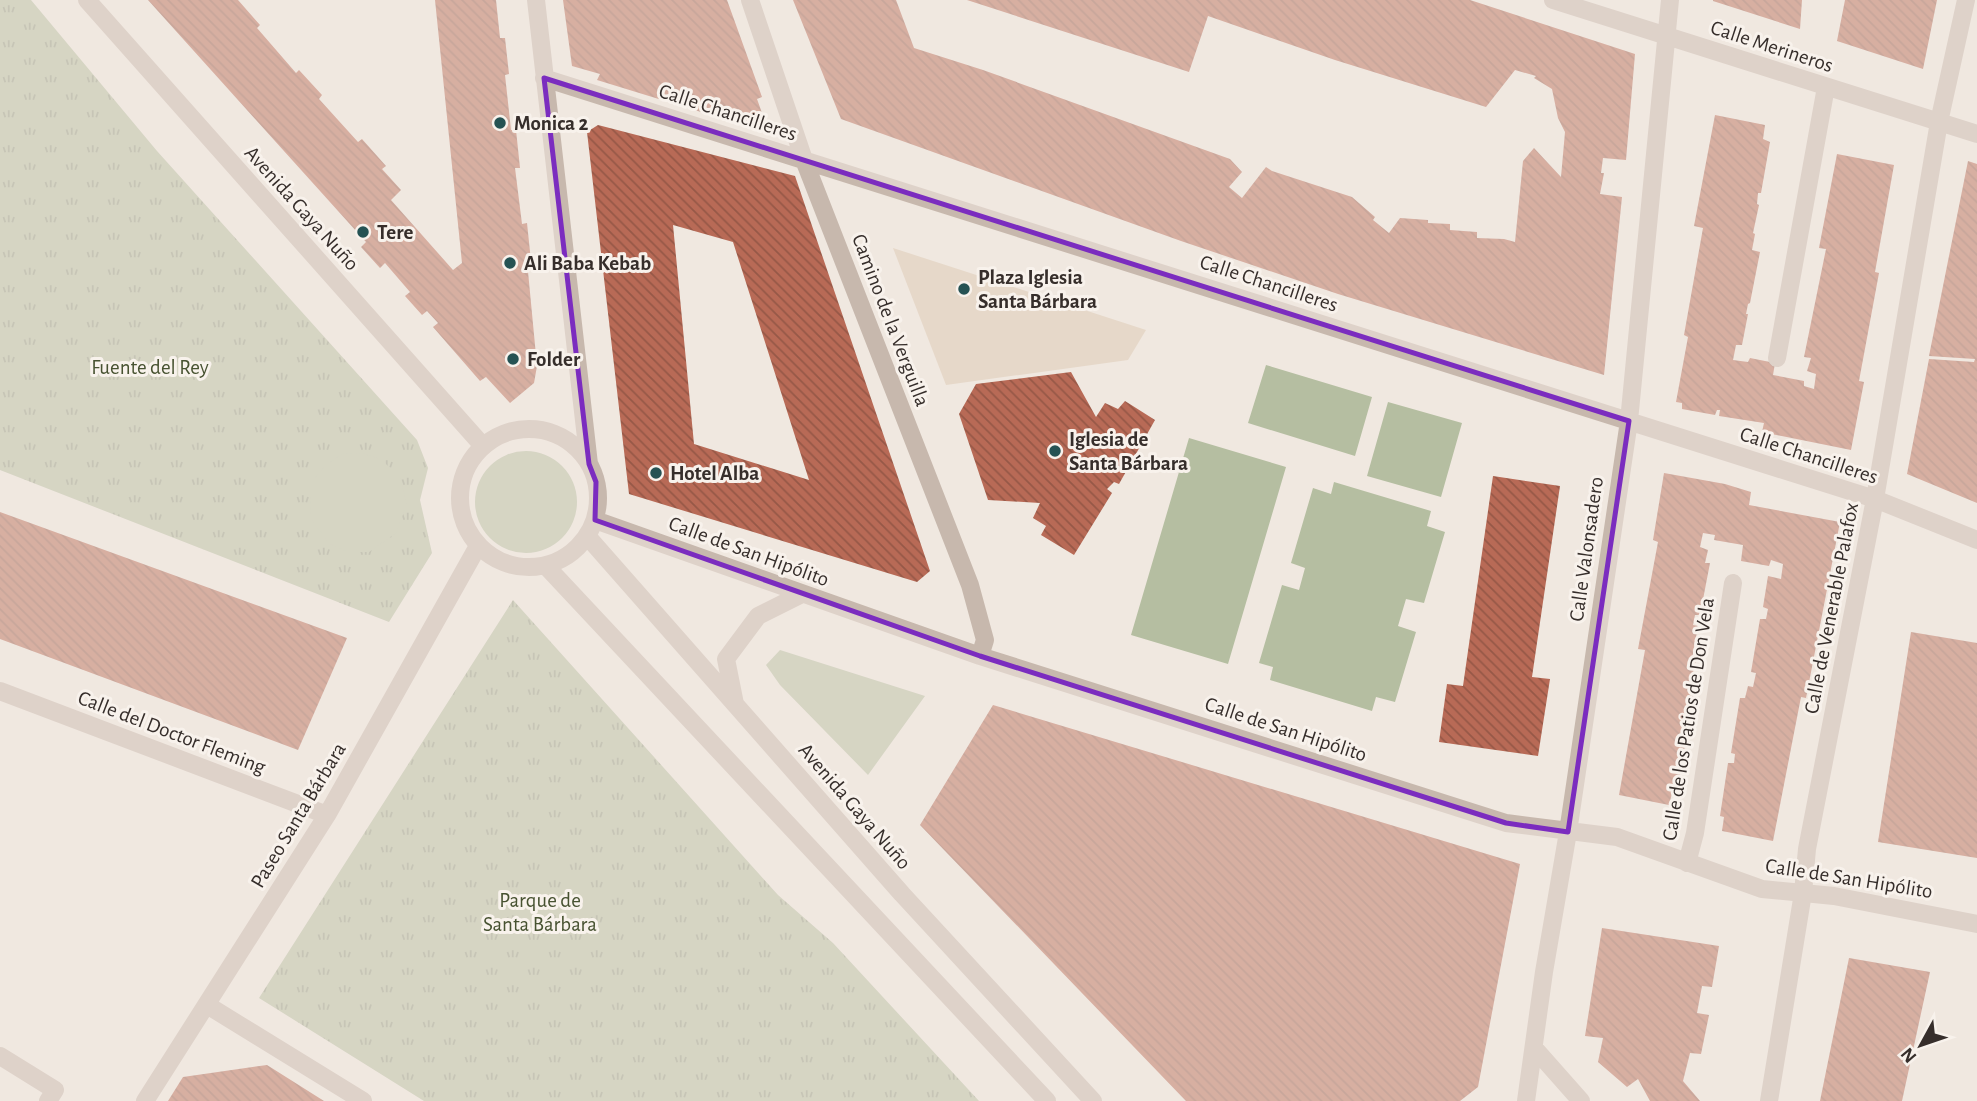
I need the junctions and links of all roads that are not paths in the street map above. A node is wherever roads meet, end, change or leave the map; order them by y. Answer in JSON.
{"nodes":[{"id":1,"x":87,"y":0,"type":"edge"},
{"id":2,"x":536,"y":0,"type":"edge"},
{"id":3,"x":750,"y":0,"type":"edge"},
{"id":4,"x":1553,"y":0,"type":"edge"},
{"id":5,"x":1670,"y":0,"type":"edge"},
{"id":6,"x":1966,"y":0,"type":"edge"},
{"id":7,"x":1666,"y":36,"type":"junction"},
{"id":8,"x":544,"y":78,"type":"junction"},
{"id":9,"x":1826,"y":87,"type":"junction"},
{"id":10,"x":1939,"y":122,"type":"junction"},
{"id":11,"x":1977,"y":134,"type":"edge"},
{"id":12,"x":804,"y":160,"type":"junction"},
{"id":13,"x":1777,"y":358,"type":"dead end"},
{"id":14,"x":1629,"y":421,"type":"junction"},
{"id":15,"x":483,"y":446,"type":"junction"},
{"id":16,"x":589,"y":464,"type":"junction"},
{"id":17,"x":1875,"y":499,"type":"junction"},
{"id":18,"x":591,"y":528,"type":"junction"},
{"id":19,"x":1977,"y":540,"type":"edge"},
{"id":20,"x":478,"y":546,"type":"junction"},
{"id":21,"x":546,"y":566,"type":"junction"},
{"id":22,"x":1733,"y":583,"type":"dead end"},
{"id":23,"x":802,"y":594,"type":"junction"},
{"id":24,"x":980,"y":656,"type":"junction"},
{"id":25,"x":0,"y":691,"type":"edge"},
{"id":26,"x":735,"y":704,"type":"junction"},
{"id":27,"x":327,"y":815,"type":"junction"},
{"id":28,"x":1568,"y":832,"type":"junction"},
{"id":29,"x":1687,"y":863,"type":"junction"},
{"id":30,"x":1803,"y":893,"type":"junction"},
{"id":31,"x":1977,"y":923,"type":"edge"},
{"id":32,"x":207,"y":1005,"type":"junction"},
{"id":33,"x":1535,"y":1049,"type":"junction"},
{"id":34,"x":0,"y":1056,"type":"edge"},
{"id":35,"x":48,"y":1101,"type":"edge"},
{"id":36,"x":145,"y":1101,"type":"edge"},
{"id":37,"x":363,"y":1101,"type":"edge"},
{"id":38,"x":1047,"y":1101,"type":"edge"},
{"id":39,"x":1093,"y":1101,"type":"edge"},
{"id":40,"x":1526,"y":1101,"type":"edge"},
{"id":41,"x":1581,"y":1101,"type":"edge"},
{"id":42,"x":1769,"y":1101,"type":"edge"}],
"edges":[{"from":1,"to":15,"type":"street","name":"Avenida Gaya Nuño"},
{"from":2,"to":8,"type":"street"},
{"from":3,"to":12,"type":"street","name":"Camino de la Verguilla"},
{"from":4,"to":7,"type":"street","name":"Calle Merineros"},
{"from":5,"to":7,"type":"street","name":"Calle Valonsadero"},
{"from":6,"to":10,"type":"street","name":"Calle de Venerable Palafox"},
{"from":7,"to":9,"type":"street","name":"Calle Merineros"},
{"from":7,"to":14,"type":"street","name":"Calle Valonsadero"},
{"from":8,"to":12,"type":"street","name":"Calle Chancilleres"},
{"from":8,"to":16,"type":"street"},
{"from":9,"to":10,"type":"street","name":"Calle Merineros"},
{"from":9,"to":13,"type":"street"},
{"from":10,"to":11,"type":"street","name":"Calle Merineros"},
{"from":10,"to":17,"type":"street","name":"Calle de Venerable Palafox"},
{"from":12,"to":14,"type":"street","name":"Calle Chancilleres"},
{"from":12,"to":24,"type":"street","name":"Camino de la Verguilla"},
{"from":14,"to":17,"type":"street","name":"Calle Chancilleres"},
{"from":14,"to":28,"type":"street","name":"Calle Valonsadero"},
{"from":15,"to":16,"type":"street"},
{"from":15,"to":20,"type":"street"},
{"from":16,"to":18,"type":"street"},
{"from":17,"to":19,"type":"street","name":"Calle Chancilleres"},
{"from":17,"to":30,"type":"street","name":"Calle de Venerable Palafox"},
{"from":18,"to":21,"type":"street"},
{"from":18,"to":23,"type":"street","name":"Calle de San Hipólito"},
{"from":18,"to":26,"type":"street","name":"Avenida Gaya Nuño"},
{"from":20,"to":21,"type":"street"},
{"from":20,"to":27,"type":"street","name":"Paseo Santa Bárbara"},
{"from":21,"to":38,"type":"street"},
{"from":22,"to":29,"type":"street","name":"Calle de los Patios de Don Vela"},
{"from":23,"to":24,"type":"street","name":"Calle de San Hipólito"},
{"from":23,"to":26,"type":"street"},
{"from":24,"to":28,"type":"street","name":"Calle de San Hipólito"},
{"from":25,"to":27,"type":"street","name":"Calle del Doctor Fleming"},
{"from":26,"to":39,"type":"street","name":"Avenida Gaya Nuño"},
{"from":27,"to":32,"type":"street","name":"Paseo Santa Bárbara"},
{"from":28,"to":29,"type":"street","name":"Calle de San Hipólito"},
{"from":28,"to":33,"type":"street","name":"Calle Valonsadero"},
{"from":29,"to":30,"type":"street","name":"Calle de San Hipólito"},
{"from":30,"to":31,"type":"street","name":"Calle de San Hipólito"},
{"from":30,"to":42,"type":"street","name":"Calle de Venerable Palafox"},
{"from":32,"to":36,"type":"street","name":"Paseo Santa Bárbara"},
{"from":32,"to":37,"type":"street"},
{"from":33,"to":40,"type":"street","name":"Calle Valonsadero"},
{"from":33,"to":41,"type":"street"},
{"from":34,"to":35,"type":"street"}]}
